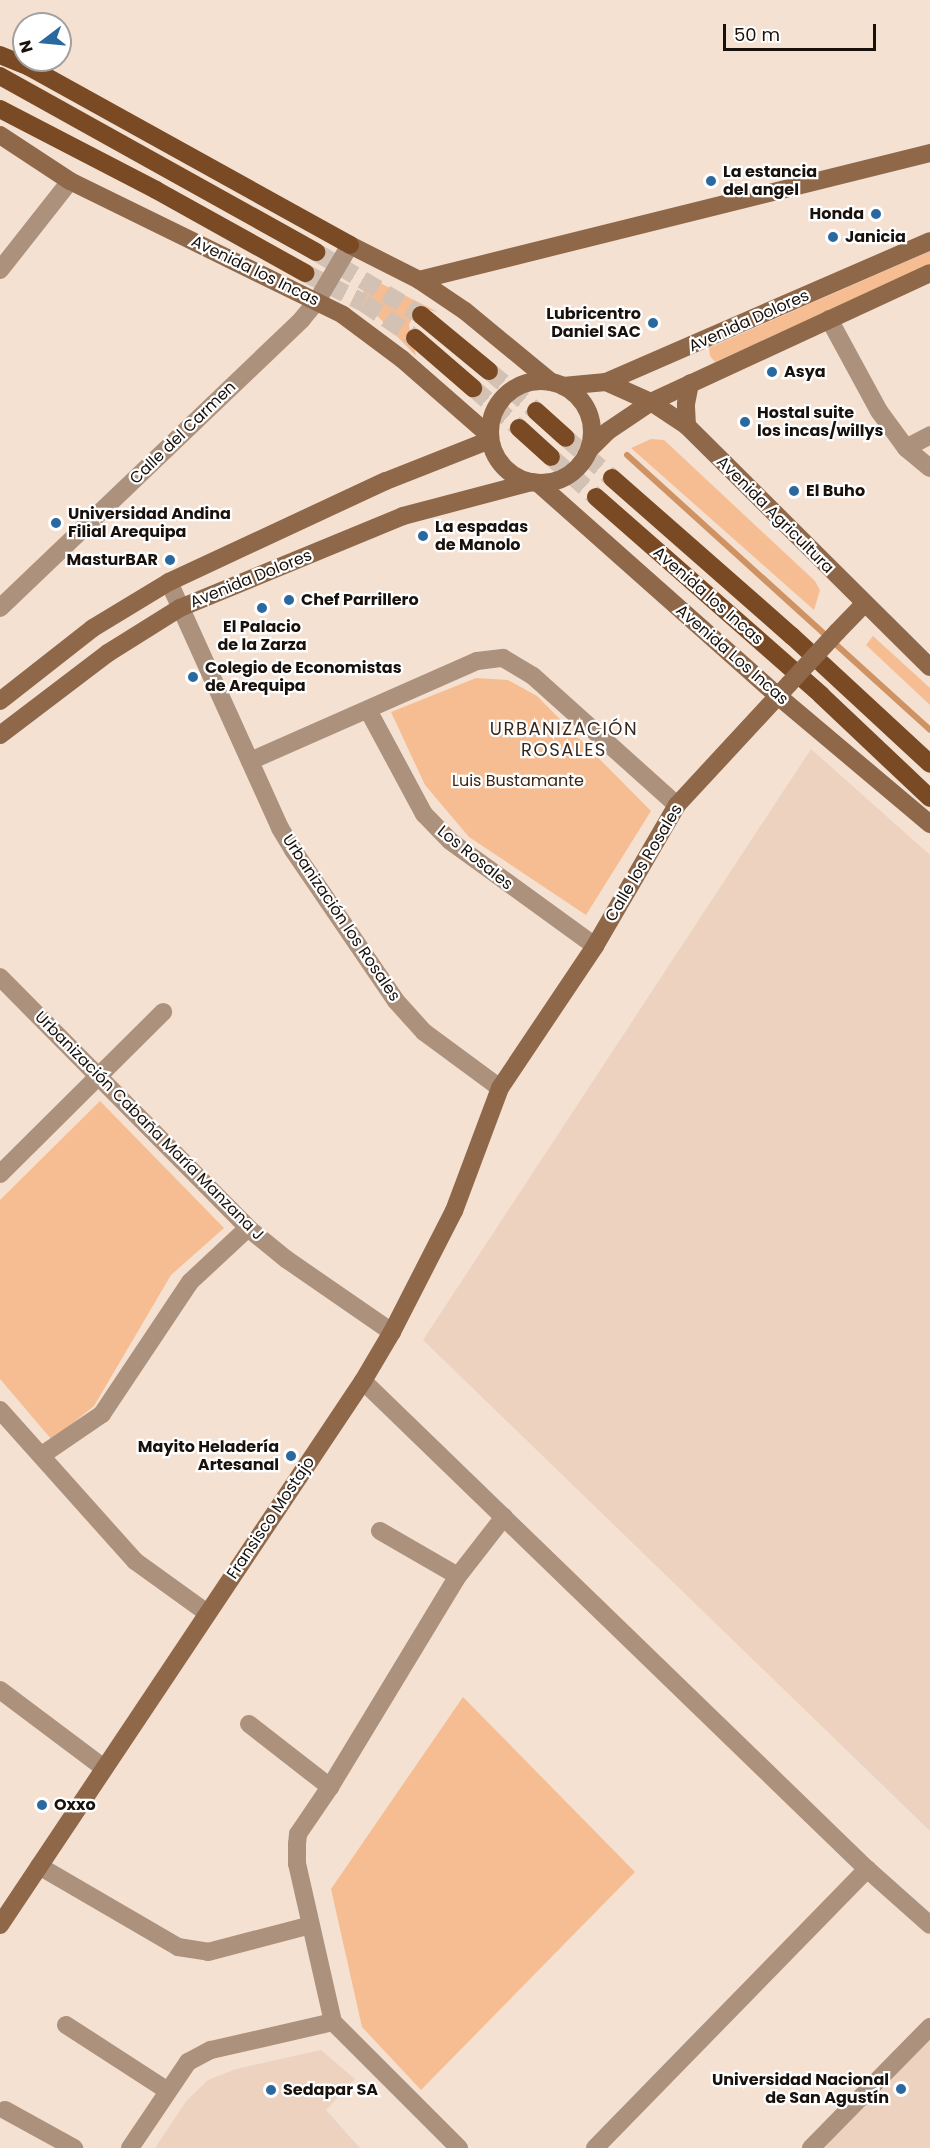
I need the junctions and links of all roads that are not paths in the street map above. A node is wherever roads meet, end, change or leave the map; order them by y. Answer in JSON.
{"nodes":[{"id":1,"x":3,"y":54,"type":"edge"},
{"id":2,"x":0,"y":76,"type":"edge"},
{"id":3,"x":0,"y":109,"type":"edge"},
{"id":4,"x":0,"y":135,"type":"edge"},
{"id":5,"x":930,"y":153,"type":"edge"},
{"id":6,"x":70,"y":181,"type":"junction"},
{"id":7,"x":930,"y":241,"type":"edge"},
{"id":8,"x":350,"y":245,"type":"junction"},
{"id":9,"x":316,"y":252,"type":"tunnel mouth"},
{"id":10,"x":0,"y":270,"type":"edge"},
{"id":11,"x":305,"y":273,"type":"tunnel mouth"},
{"id":12,"x":930,"y":273,"type":"edge"},
{"id":13,"x":419,"y":280,"type":"junction"},
{"id":14,"x":316,"y":301,"type":"junction"},
{"id":15,"x":421,"y":315,"type":"tunnel mouth"},
{"id":16,"x":829,"y":319,"type":"junction"},
{"id":17,"x":415,"y":338,"type":"tunnel mouth"},
{"id":18,"x":489,"y":371,"type":"tunnel mouth"},
{"id":19,"x":606,"y":382,"type":"junction"},
{"id":20,"x":690,"y":383,"type":"junction"},
{"id":21,"x":557,"y":384,"type":"junction"},
{"id":22,"x":473,"y":388,"type":"tunnel mouth"},
{"id":23,"x":651,"y":402,"type":"junction"},
{"id":24,"x":536,"y":411,"type":"tunnel mouth"},
{"id":25,"x":687,"y":426,"type":"junction"},
{"id":26,"x":519,"y":428,"type":"tunnel mouth"},
{"id":27,"x":930,"y":435,"type":"edge"},
{"id":28,"x":490,"y":438,"type":"junction"},
{"id":29,"x":566,"y":438,"type":"tunnel mouth"},
{"id":30,"x":906,"y":448,"type":"junction"},
{"id":31,"x":590,"y":449,"type":"junction"},
{"id":32,"x":551,"y":457,"type":"tunnel mouth"},
{"id":33,"x":930,"y":468,"type":"edge"},
{"id":34,"x":612,"y":477,"type":"tunnel mouth"},
{"id":35,"x":535,"y":483,"type":"junction"},
{"id":36,"x":596,"y":497,"type":"tunnel mouth"},
{"id":37,"x":169,"y":582,"type":"junction"},
{"id":38,"x":864,"y":604,"type":"junction"},
{"id":39,"x":0,"y":608,"type":"edge"},
{"id":40,"x":180,"y":608,"type":"junction"},
{"id":41,"x":930,"y":667,"type":"edge"},
{"id":42,"x":783,"y":690,"type":"junction"},
{"id":43,"x":0,"y":701,"type":"edge"},
{"id":44,"x":368,"y":710,"type":"junction"},
{"id":45,"x":0,"y":735,"type":"edge"},
{"id":46,"x":250,"y":761,"type":"junction"},
{"id":47,"x":930,"y":764,"type":"edge"},
{"id":48,"x":930,"y":798,"type":"edge"},
{"id":49,"x":677,"y":805,"type":"junction"},
{"id":50,"x":930,"y":824,"type":"edge"},
{"id":51,"x":595,"y":946,"type":"junction"},
{"id":52,"x":0,"y":977,"type":"edge"},
{"id":53,"x":163,"y":1012,"type":"dead end"},
{"id":54,"x":99,"y":1078,"type":"junction"},
{"id":55,"x":500,"y":1089,"type":"junction"},
{"id":56,"x":0,"y":1174,"type":"edge"},
{"id":57,"x":249,"y":1228,"type":"junction"},
{"id":58,"x":392,"y":1332,"type":"junction"},
{"id":59,"x":363,"y":1381,"type":"junction"},
{"id":60,"x":0,"y":1410,"type":"edge"},
{"id":61,"x":42,"y":1455,"type":"junction"},
{"id":62,"x":504,"y":1517,"type":"junction"},
{"id":63,"x":380,"y":1531,"type":"dead end"},
{"id":64,"x":458,"y":1576,"type":"junction"},
{"id":65,"x":207,"y":1613,"type":"junction"},
{"id":66,"x":0,"y":1690,"type":"edge"},
{"id":67,"x":249,"y":1724,"type":"dead end"},
{"id":68,"x":104,"y":1768,"type":"junction"},
{"id":69,"x":330,"y":1787,"type":"junction"},
{"id":70,"x":39,"y":1866,"type":"junction"},
{"id":71,"x":867,"y":1869,"type":"junction"},
{"id":72,"x":0,"y":1924,"type":"edge"},
{"id":73,"x":311,"y":1925,"type":"junction"},
{"id":74,"x":930,"y":1925,"type":"edge"},
{"id":75,"x":333,"y":2022,"type":"junction"},
{"id":76,"x":66,"y":2025,"type":"dead end"},
{"id":77,"x":930,"y":2027,"type":"edge"},
{"id":78,"x":168,"y":2091,"type":"junction"},
{"id":79,"x":5,"y":2110,"type":"dead end"},
{"id":80,"x":74,"y":2148,"type":"edge"},
{"id":81,"x":130,"y":2148,"type":"edge"},
{"id":82,"x":459,"y":2148,"type":"edge"},
{"id":83,"x":595,"y":2148,"type":"edge"},
{"id":84,"x":811,"y":2148,"type":"edge"}],
"edges":[{"from":1,"to":8,"type":"main road"},
{"from":2,"to":9,"type":"main road"},
{"from":3,"to":11,"type":"main road","name":"Avenida los Incas"},
{"from":4,"to":6,"type":"main road","name":"Avenida los Incas"},
{"from":5,"to":13,"type":"main road"},
{"from":6,"to":10,"type":"street"},
{"from":6,"to":14,"type":"main road","name":"Avenida los Incas"},
{"from":7,"to":19,"type":"main road","name":"Avenida Dolores"},
{"from":8,"to":13,"type":"main road"},
{"from":8,"to":14,"type":"street","name":"Calle del Carmen"},
{"from":12,"to":16,"type":"main road","name":"Avenida Dolores"},
{"from":13,"to":21,"type":"main road"},
{"from":14,"to":28,"type":"main road","name":"Avenida los Incas"},
{"from":14,"to":39,"type":"street","name":"Calle del Carmen"},
{"from":15,"to":18,"type":"main road"},
{"from":16,"to":20,"type":"main road","name":"Avenida Dolores"},
{"from":16,"to":30,"type":"street"},
{"from":17,"to":22,"type":"main road"},
{"from":19,"to":21,"type":"main road","name":"Avenida Dolores"},
{"from":19,"to":23,"type":"main road","name":"Avenida Agricultura"},
{"from":20,"to":23,"type":"main road","name":"Avenida Dolores"},
{"from":20,"to":25,"type":"main road"},
{"from":21,"to":28,"type":"main road"},
{"from":21,"to":31,"type":"main road"},
{"from":23,"to":25,"type":"main road","name":"Avenida Agricultura"},
{"from":23,"to":31,"type":"main road","name":"Avenida Dolores"},
{"from":24,"to":29,"type":"main road"},
{"from":25,"to":38,"type":"main road","name":"Avenida Agricultura"},
{"from":26,"to":32,"type":"main road"},
{"from":27,"to":30,"type":"street"},
{"from":28,"to":35,"type":"main road"},
{"from":28,"to":37,"type":"main road","name":"Avenida Dolores"},
{"from":30,"to":33,"type":"street"},
{"from":31,"to":35,"type":"main road"},
{"from":34,"to":47,"type":"main road","name":"Avenida Los Incas"},
{"from":35,"to":40,"type":"main road","name":"Avenida Dolores"},
{"from":35,"to":42,"type":"main road","name":"Avenida Los Incas"},
{"from":36,"to":48,"type":"main road","name":"Avenida los Incas"},
{"from":37,"to":40,"type":"street","name":"Urbanización los Rosales"},
{"from":37,"to":43,"type":"main road","name":"Avenida Dolores"},
{"from":38,"to":41,"type":"main road","name":"Avenida Agricultura"},
{"from":38,"to":42,"type":"main road","name":"Calle los Rosales","bridge":true},
{"from":40,"to":45,"type":"main road","name":"Avenida Dolores"},
{"from":40,"to":46,"type":"street","name":"Urbanización los Rosales"},
{"from":42,"to":49,"type":"main road","name":"Calle los Rosales"},
{"from":42,"to":50,"type":"main road","name":"Avenida Los Incas"},
{"from":44,"to":46,"type":"street"},
{"from":44,"to":49,"type":"street"},
{"from":44,"to":51,"type":"street","name":"Los Rosales"},
{"from":46,"to":55,"type":"street","name":"Urbanización los Rosales"},
{"from":49,"to":51,"type":"main road","name":"Calle los Rosales"},
{"from":51,"to":55,"type":"main road","name":"Calle los Rosales"},
{"from":52,"to":54,"type":"street","name":"Urbanización Cabaña María Manzana J"},
{"from":53,"to":54,"type":"street"},
{"from":54,"to":56,"type":"street"},
{"from":54,"to":57,"type":"street","name":"Urbanización Cabaña María Manzana J"},
{"from":55,"to":58,"type":"main road","name":"Fransisco Mostajo"},
{"from":57,"to":58,"type":"street","name":"Urbanización Cabaña María Manzana J"},
{"from":57,"to":61,"type":"street"},
{"from":58,"to":59,"type":"main road","name":"Fransisco Mostajo"},
{"from":59,"to":62,"type":"street"},
{"from":59,"to":65,"type":"main road","name":"Fransisco Mostajo"},
{"from":60,"to":61,"type":"street"},
{"from":61,"to":65,"type":"street"},
{"from":62,"to":64,"type":"street"},
{"from":62,"to":71,"type":"street"},
{"from":63,"to":64,"type":"street"},
{"from":64,"to":69,"type":"street"},
{"from":65,"to":68,"type":"main road","name":"Fransisco Mostajo"},
{"from":66,"to":68,"type":"street"},
{"from":67,"to":69,"type":"street"},
{"from":68,"to":70,"type":"main road","name":"Fransisco Mostajo"},
{"from":69,"to":73,"type":"street"},
{"from":70,"to":72,"type":"main road","name":"Fransisco Mostajo"},
{"from":70,"to":73,"type":"street"},
{"from":71,"to":74,"type":"street"},
{"from":71,"to":83,"type":"street"},
{"from":73,"to":75,"type":"street"},
{"from":75,"to":78,"type":"street"},
{"from":75,"to":82,"type":"street"},
{"from":76,"to":78,"type":"street"},
{"from":77,"to":84,"type":"street"},
{"from":78,"to":81,"type":"street"},
{"from":79,"to":80,"type":"street"}]}
